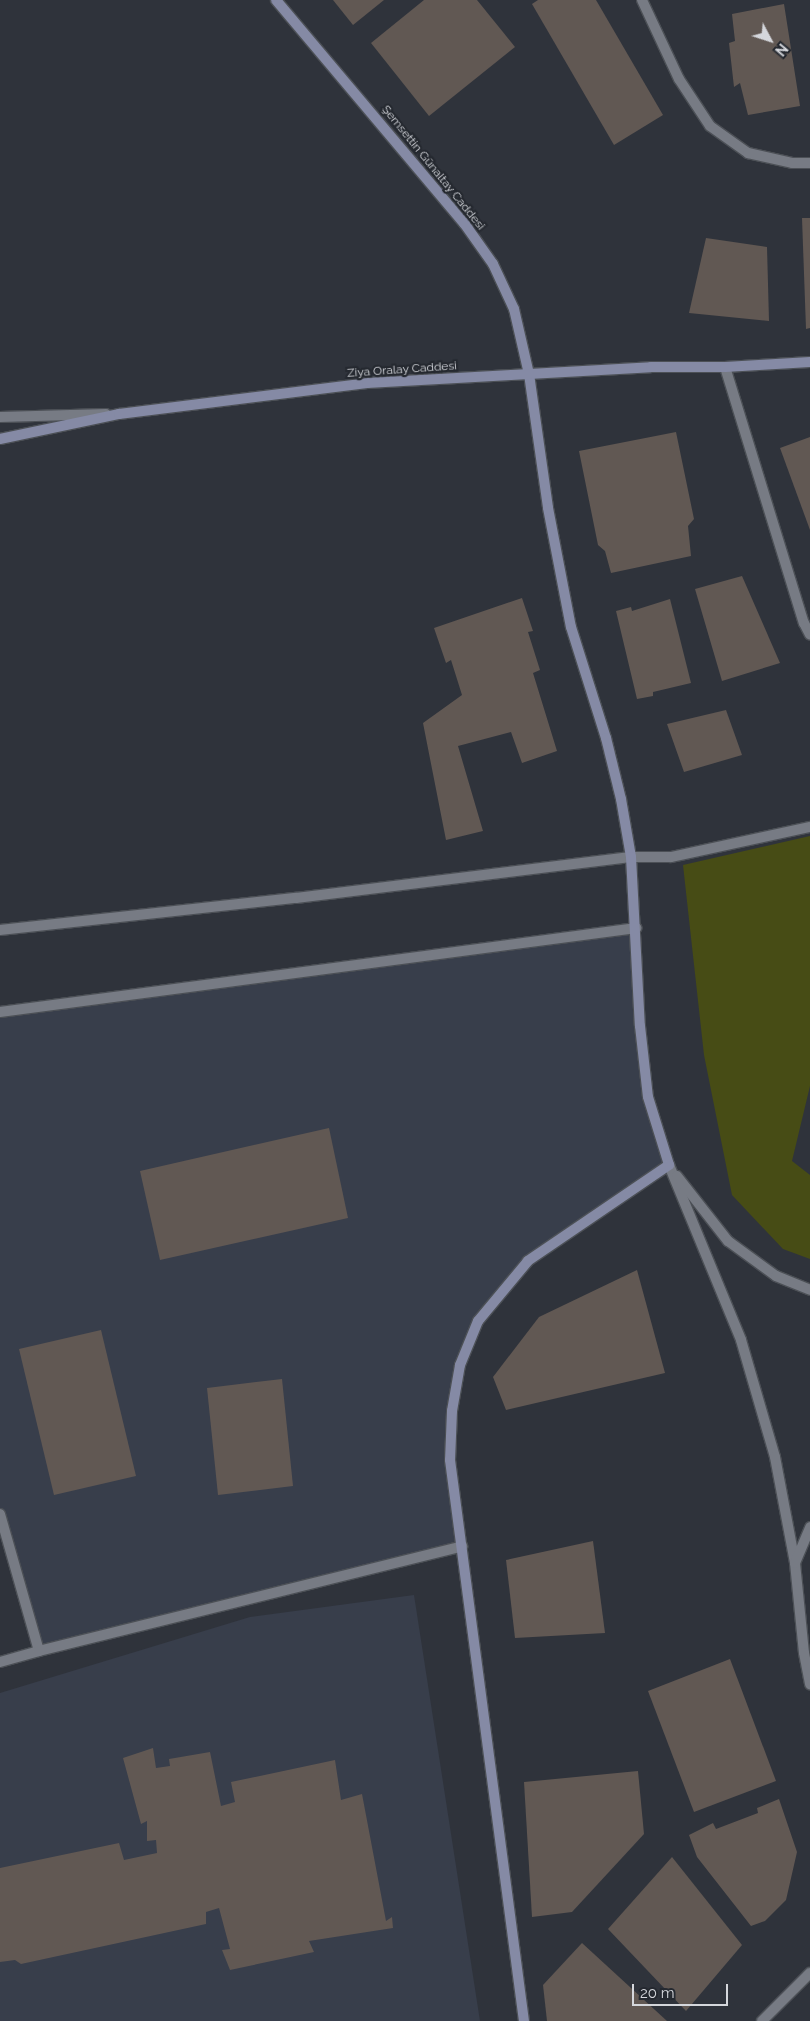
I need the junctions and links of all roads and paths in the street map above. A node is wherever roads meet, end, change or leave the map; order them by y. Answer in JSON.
{"nodes":[{"id":1,"x":276,"y":0,"type":"edge"},
{"id":2,"x":642,"y":0,"type":"edge"},
{"id":3,"x":810,"y":163,"type":"edge"},
{"id":4,"x":810,"y":362,"type":"edge"},
{"id":5,"x":726,"y":367,"type":"junction"},
{"id":6,"x":529,"y":374,"type":"junction"},
{"id":7,"x":119,"y":414,"type":"junction"},
{"id":8,"x":0,"y":417,"type":"edge"},
{"id":9,"x":0,"y":438,"type":"edge"},
{"id":10,"x":810,"y":635,"type":"edge"},
{"id":11,"x":810,"y":827,"type":"edge"},
{"id":12,"x":630,"y":857,"type":"junction"},
{"id":13,"x":636,"y":928,"type":"junction"},
{"id":14,"x":0,"y":930,"type":"edge"},
{"id":15,"x":0,"y":1012,"type":"edge"},
{"id":16,"x":669,"y":1165,"type":"junction"},
{"id":17,"x":810,"y":1290,"type":"edge"},
{"id":18,"x":0,"y":1514,"type":"edge"},
{"id":19,"x":810,"y":1527,"type":"edge"},
{"id":20,"x":462,"y":1546,"type":"junction"},
{"id":21,"x":795,"y":1563,"type":"junction"},
{"id":22,"x":39,"y":1650,"type":"junction"},
{"id":23,"x":0,"y":1662,"type":"edge"},
{"id":24,"x":810,"y":1684,"type":"edge"},
{"id":25,"x":810,"y":1973,"type":"edge"},
{"id":26,"x":524,"y":2021,"type":"edge"},
{"id":27,"x":762,"y":2021,"type":"edge"}],
"edges":[{"from":1,"to":6,"type":"main road","name":"Şemsettin Günaltay Caddesi"},
{"from":2,"to":3,"type":"street"},
{"from":4,"to":5,"type":"main road","name":"Ziya Oralay Caddesi"},
{"from":5,"to":6,"type":"main road","name":"Ziya Oralay Caddesi"},
{"from":5,"to":10,"type":"street"},
{"from":6,"to":7,"type":"main road","name":"Ziya Oralay Caddesi"},
{"from":6,"to":12,"type":"main road","name":"Şemsettin Günaltay Caddesi"},
{"from":7,"to":8,"type":"street"},
{"from":7,"to":9,"type":"main road","name":"Ziya Oralay Caddesi"},
{"from":11,"to":12,"type":"street"},
{"from":12,"to":13,"type":"main road","name":"Şemsettin Günaltay Caddesi"},
{"from":12,"to":14,"type":"street"},
{"from":13,"to":15,"type":"street"},
{"from":13,"to":16,"type":"main road","name":"Şemsettin Günaltay Caddesi"},
{"from":16,"to":17,"type":"street"},
{"from":16,"to":20,"type":"main road"},
{"from":16,"to":21,"type":"street"},
{"from":18,"to":22,"type":"street"},
{"from":19,"to":21,"type":"street"},
{"from":20,"to":22,"type":"street"},
{"from":20,"to":26,"type":"main road"},
{"from":21,"to":24,"type":"street"},
{"from":22,"to":23,"type":"street"},
{"from":25,"to":27,"type":"street"}]}
